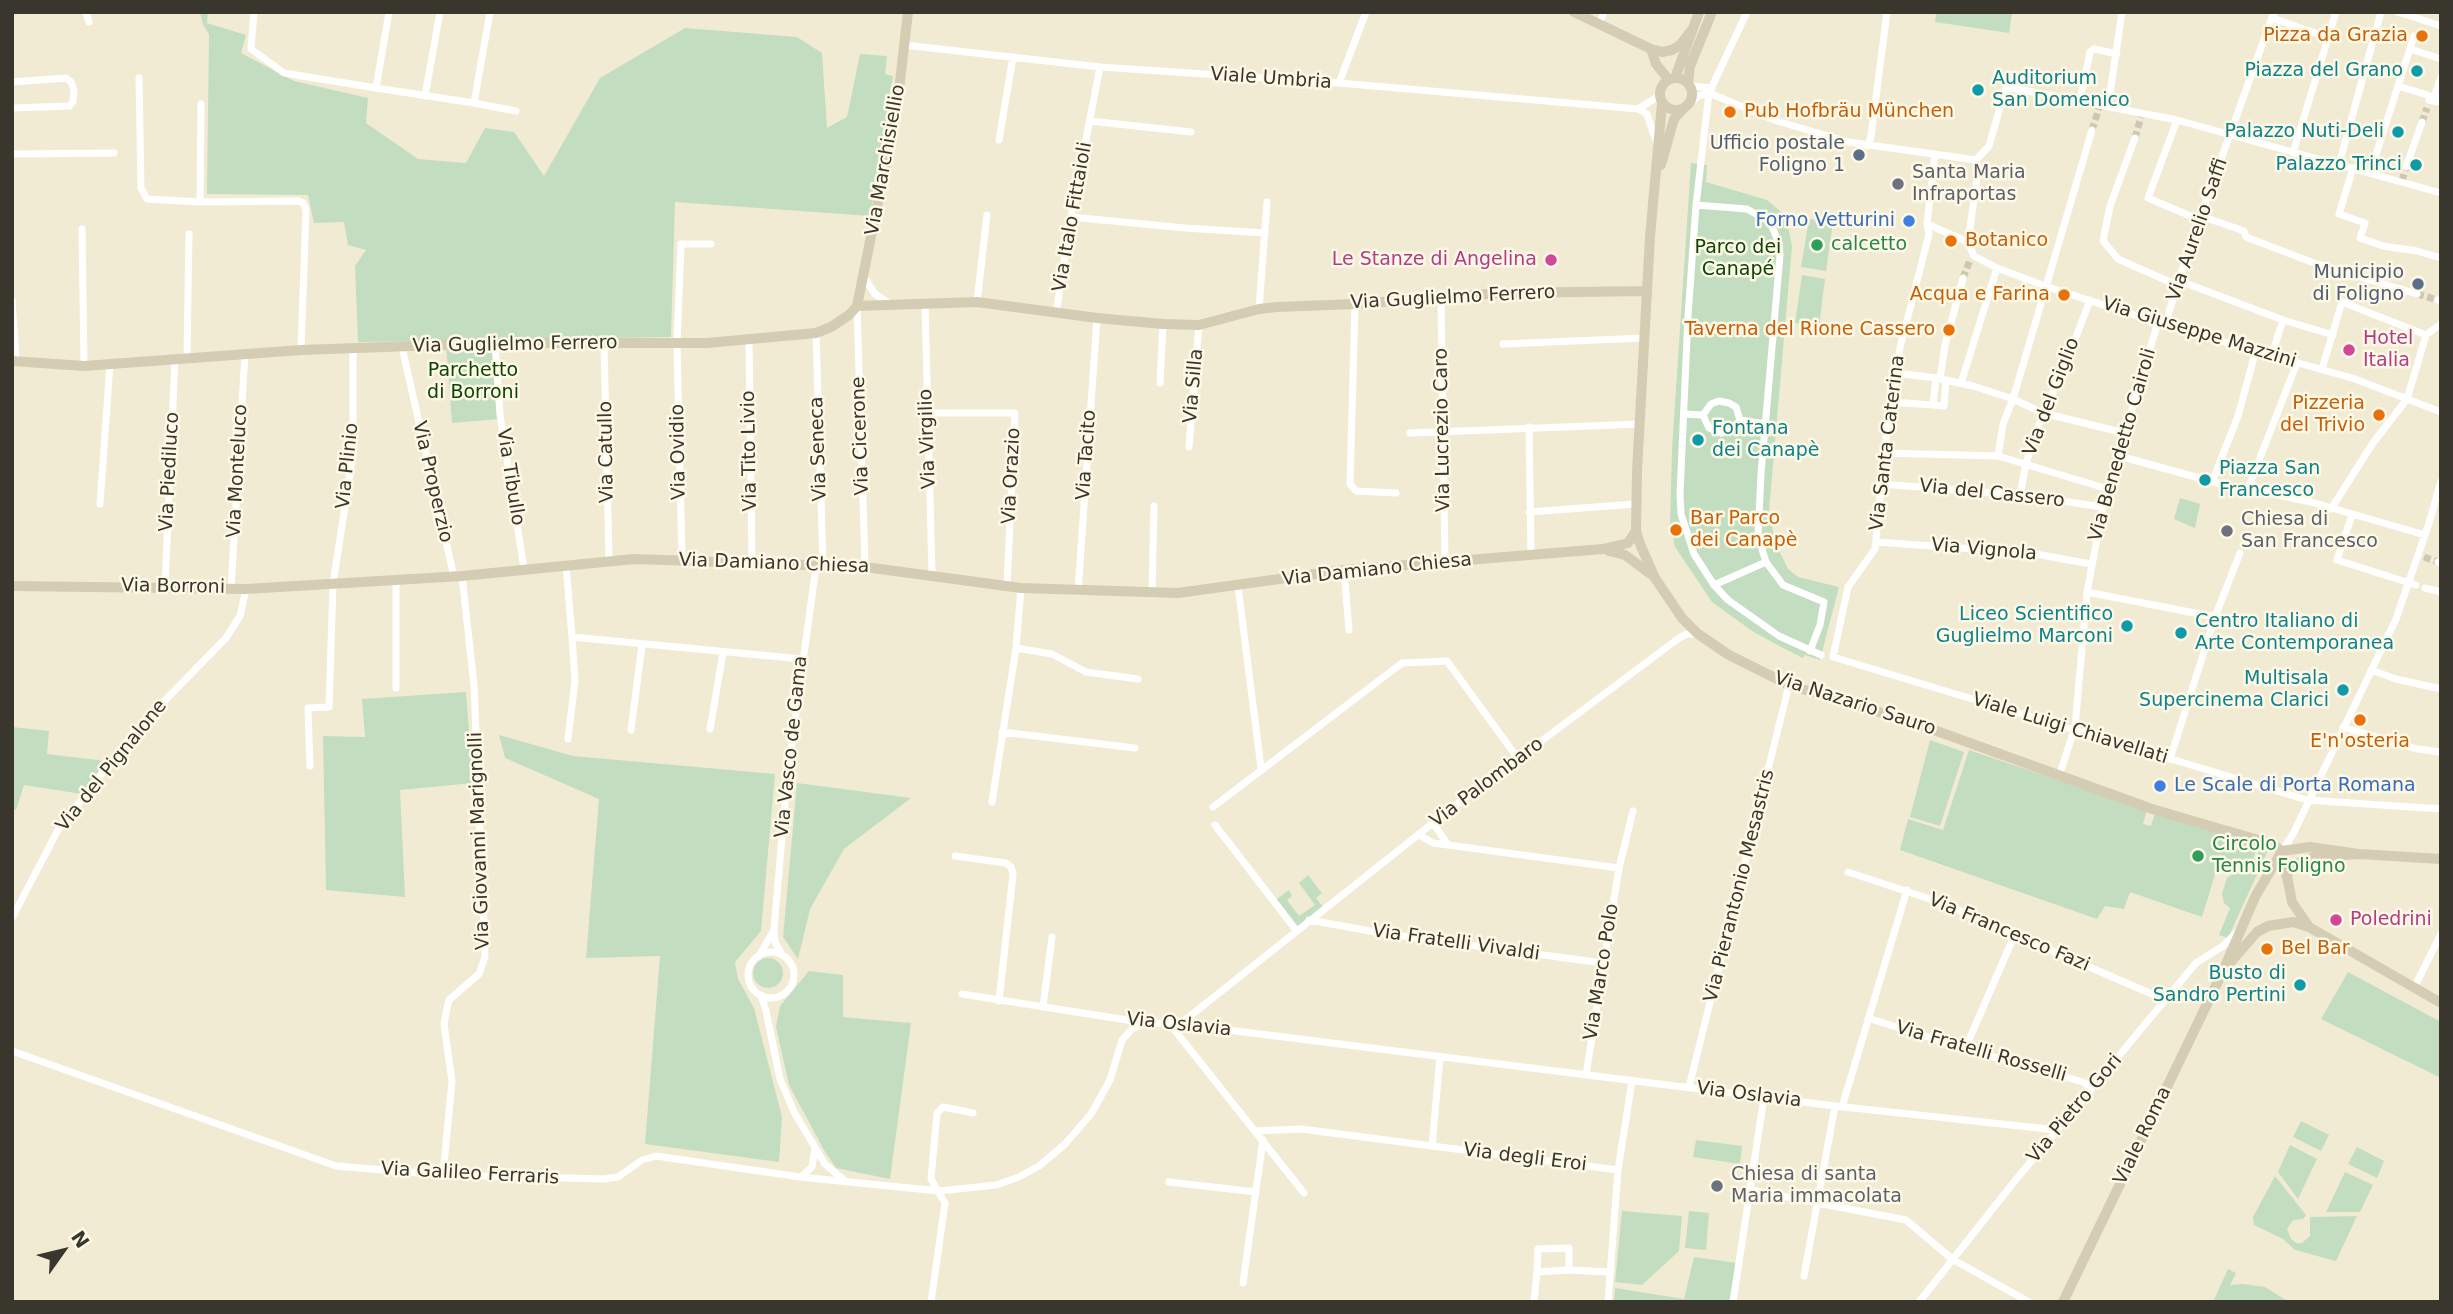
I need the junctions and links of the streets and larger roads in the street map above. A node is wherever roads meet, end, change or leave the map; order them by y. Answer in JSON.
{"nodes":[{"id":1,"x":86,"y":12,"type":"edge"},
{"id":2,"x":254,"y":12,"type":"edge"},
{"id":3,"x":389,"y":12,"type":"edge"},
{"id":4,"x":440,"y":12,"type":"edge"},
{"id":5,"x":490,"y":12,"type":"edge"},
{"id":6,"x":908,"y":12,"type":"edge"},
{"id":7,"x":1366,"y":12,"type":"edge"},
{"id":8,"x":1574,"y":12,"type":"edge"},
{"id":9,"x":1604,"y":12,"type":"edge"},
{"id":10,"x":1699,"y":12,"type":"edge"},
{"id":11,"x":1712,"y":12,"type":"edge"},
{"id":12,"x":1747,"y":12,"type":"edge"},
{"id":13,"x":1887,"y":12,"type":"edge"},
{"id":14,"x":2122,"y":12,"type":"edge"},
{"id":15,"x":2336,"y":12,"type":"edge"},
{"id":16,"x":2381,"y":12,"type":"edge"},
{"id":17,"x":2398,"y":12,"type":"edge"},
{"id":18,"x":2273,"y":15,"type":"edge"},
{"id":19,"x":89,"y":22,"type":"dead end"},
{"id":20,"x":1599,"y":24,"type":"junction"},
{"id":21,"x":2441,"y":26,"type":"edge"},
{"id":22,"x":1691,"y":31,"type":"junction"},
{"id":23,"x":2414,"y":36,"type":"dead end"},
{"id":24,"x":2327,"y":37,"type":"junction"},
{"id":25,"x":904,"y":45,"type":"junction"},
{"id":26,"x":1651,"y":49,"type":"junction"},
{"id":27,"x":2410,"y":49,"type":"junction"},
{"id":28,"x":2117,"y":54,"type":"junction"},
{"id":29,"x":1013,"y":57,"type":"junction"},
{"id":30,"x":2441,"y":59,"type":"edge"},
{"id":31,"x":1100,"y":67,"type":"junction"},
{"id":32,"x":2441,"y":76,"type":"edge"},
{"id":33,"x":139,"y":78,"type":"dead end"},
{"id":34,"x":1672,"y":78,"type":"junction"},
{"id":35,"x":12,"y":82,"type":"edge"},
{"id":36,"x":1339,"y":83,"type":"junction"},
{"id":37,"x":1689,"y":85,"type":"junction"},
{"id":38,"x":2398,"y":87,"type":"junction"},
{"id":39,"x":376,"y":88,"type":"junction"},
{"id":40,"x":1711,"y":91,"type":"junction"},
{"id":41,"x":425,"y":96,"type":"junction"},
{"id":42,"x":2441,"y":96,"type":"edge"},
{"id":43,"x":1661,"y":100,"type":"junction"},
{"id":44,"x":2080,"y":100,"type":"junction"},
{"id":45,"x":2430,"y":100,"type":"junction"},
{"id":46,"x":474,"y":103,"type":"junction"},
{"id":47,"x":201,"y":104,"type":"dead end"},
{"id":48,"x":1686,"y":106,"type":"junction"},
{"id":49,"x":2102,"y":107,"type":"junction"},
{"id":50,"x":12,"y":108,"type":"edge"},
{"id":51,"x":2427,"y":108,"type":"tunnel mouth"},
{"id":52,"x":1638,"y":109,"type":"junction"},
{"id":53,"x":516,"y":111,"type":"dead end"},
{"id":54,"x":2177,"y":120,"type":"junction"},
{"id":55,"x":1090,"y":121,"type":"junction"},
{"id":56,"x":2422,"y":122,"type":"tunnel mouth"},
{"id":57,"x":2092,"y":130,"type":"tunnel mouth"},
{"id":58,"x":1191,"y":132,"type":"dead end"},
{"id":59,"x":2230,"y":136,"type":"junction"},
{"id":60,"x":2135,"y":138,"type":"tunnel mouth"},
{"id":61,"x":999,"y":140,"type":"dead end"},
{"id":62,"x":1658,"y":146,"type":"junction"},
{"id":63,"x":1868,"y":146,"type":"junction"},
{"id":64,"x":2293,"y":152,"type":"junction"},
{"id":65,"x":114,"y":153,"type":"dead end"},
{"id":66,"x":12,"y":154,"type":"edge"},
{"id":67,"x":1935,"y":154,"type":"junction"},
{"id":68,"x":1976,"y":160,"type":"junction"},
{"id":69,"x":2339,"y":164,"type":"junction"},
{"id":70,"x":2406,"y":167,"type":"tunnel mouth"},
{"id":71,"x":2353,"y":168,"type":"junction"},
{"id":72,"x":2370,"y":173,"type":"junction"},
{"id":73,"x":1655,"y":184,"type":"junction"},
{"id":74,"x":2441,"y":193,"type":"edge"},
{"id":75,"x":200,"y":202,"type":"junction"},
{"id":76,"x":1267,"y":202,"type":"dead end"},
{"id":77,"x":1696,"y":205,"type":"junction"},
{"id":78,"x":987,"y":215,"type":"dead end"},
{"id":79,"x":1071,"y":217,"type":"junction"},
{"id":80,"x":2201,"y":218,"type":"junction"},
{"id":81,"x":1927,"y":224,"type":"junction"},
{"id":82,"x":82,"y":229,"type":"dead end"},
{"id":83,"x":1265,"y":233,"type":"junction"},
{"id":84,"x":188,"y":234,"type":"dead end"},
{"id":85,"x":1968,"y":242,"type":"junction"},
{"id":86,"x":712,"y":244,"type":"dead end"},
{"id":87,"x":1971,"y":251,"type":"junction"},
{"id":88,"x":2441,"y":258,"type":"edge"},
{"id":89,"x":1970,"y":260,"type":"tunnel mouth"},
{"id":90,"x":1997,"y":268,"type":"junction"},
{"id":91,"x":864,"y":277,"type":"junction"},
{"id":92,"x":1963,"y":278,"type":"tunnel mouth"},
{"id":93,"x":2179,"y":284,"type":"junction"},
{"id":94,"x":2045,"y":286,"type":"junction"},
{"id":95,"x":1647,"y":291,"type":"junction"},
{"id":96,"x":2417,"y":294,"type":"tunnel mouth"},
{"id":97,"x":1441,"y":297,"type":"junction"},
{"id":98,"x":12,"y":300,"type":"edge"},
{"id":99,"x":2090,"y":300,"type":"junction"},
{"id":100,"x":977,"y":302,"type":"junction"},
{"id":101,"x":891,"y":304,"type":"junction"},
{"id":102,"x":925,"y":304,"type":"junction"},
{"id":103,"x":1355,"y":304,"type":"junction"},
{"id":104,"x":858,"y":306,"type":"junction"},
{"id":105,"x":1259,"y":309,"type":"junction"},
{"id":106,"x":1056,"y":314,"type":"junction"},
{"id":107,"x":1097,"y":318,"type":"junction"},
{"id":108,"x":2283,"y":320,"type":"junction"},
{"id":109,"x":2161,"y":323,"type":"junction"},
{"id":110,"x":1163,"y":324,"type":"junction"},
{"id":111,"x":2441,"y":324,"type":"edge"},
{"id":112,"x":1199,"y":325,"type":"junction"},
{"id":113,"x":816,"y":333,"type":"junction"},
{"id":114,"x":2333,"y":335,"type":"junction"},
{"id":115,"x":2426,"y":335,"type":"junction"},
{"id":116,"x":1644,"y":338,"type":"junction"},
{"id":117,"x":748,"y":339,"type":"junction"},
{"id":118,"x":495,"y":343,"type":"junction"},
{"id":119,"x":677,"y":343,"type":"junction"},
{"id":120,"x":604,"y":344,"type":"junction"},
{"id":121,"x":1503,"y":344,"type":"dead end"},
{"id":122,"x":402,"y":347,"type":"junction"},
{"id":123,"x":353,"y":349,"type":"junction"},
{"id":124,"x":301,"y":350,"type":"junction"},
{"id":125,"x":2256,"y":350,"type":"junction"},
{"id":126,"x":245,"y":353,"type":"junction"},
{"id":127,"x":2272,"y":354,"type":"junction"},
{"id":128,"x":181,"y":357,"type":"junction"},
{"id":129,"x":14,"y":361,"type":"edge"},
{"id":130,"x":2297,"y":363,"type":"junction"},
{"id":131,"x":110,"y":364,"type":"junction"},
{"id":132,"x":84,"y":366,"type":"junction"},
{"id":133,"x":2322,"y":369,"type":"junction"},
{"id":134,"x":1896,"y":373,"type":"junction"},
{"id":135,"x":1941,"y":379,"type":"junction"},
{"id":136,"x":1160,"y":383,"type":"dead end"},
{"id":137,"x":1961,"y":383,"type":"junction"},
{"id":138,"x":2013,"y":399,"type":"junction"},
{"id":139,"x":2407,"y":399,"type":"junction"},
{"id":140,"x":1891,"y":402,"type":"junction"},
{"id":141,"x":2441,"y":412,"type":"edge"},
{"id":142,"x":926,"y":413,"type":"junction"},
{"id":143,"x":2043,"y":413,"type":"junction"},
{"id":144,"x":1684,"y":414,"type":"junction"},
{"id":145,"x":1703,"y":415,"type":"junction"},
{"id":146,"x":1740,"y":419,"type":"junction"},
{"id":147,"x":1640,"y":424,"type":"junction"},
{"id":148,"x":1766,"y":424,"type":"junction"},
{"id":149,"x":1529,"y":427,"type":"junction"},
{"id":150,"x":1444,"y":432,"type":"junction"},
{"id":151,"x":1410,"y":433,"type":"dead end"},
{"id":152,"x":2125,"y":433,"type":"junction"},
{"id":153,"x":1189,"y":447,"type":"dead end"},
{"id":154,"x":1884,"y":453,"type":"junction"},
{"id":155,"x":1998,"y":456,"type":"junction"},
{"id":156,"x":2119,"y":456,"type":"junction"},
{"id":157,"x":2026,"y":463,"type":"junction"},
{"id":158,"x":2441,"y":481,"type":"edge"},
{"id":159,"x":2212,"y":482,"type":"junction"},
{"id":160,"x":1881,"y":484,"type":"junction"},
{"id":161,"x":2108,"y":489,"type":"junction"},
{"id":162,"x":2247,"y":491,"type":"junction"},
{"id":163,"x":1396,"y":494,"type":"dead end"},
{"id":164,"x":2020,"y":495,"type":"junction"},
{"id":165,"x":100,"y":504,"type":"dead end"},
{"id":166,"x":1636,"y":504,"type":"junction"},
{"id":167,"x":1154,"y":506,"type":"dead end"},
{"id":168,"x":2103,"y":507,"type":"junction"},
{"id":169,"x":2331,"y":509,"type":"junction"},
{"id":170,"x":1529,"y":512,"type":"junction"},
{"id":171,"x":2352,"y":514,"type":"junction"},
{"id":172,"x":2429,"y":523,"type":"junction"},
{"id":173,"x":2441,"y":526,"type":"edge"},
{"id":174,"x":1636,"y":531,"type":"junction"},
{"id":175,"x":2425,"y":535,"type":"junction"},
{"id":176,"x":1876,"y":542,"type":"junction"},
{"id":177,"x":1603,"y":549,"type":"junction"},
{"id":178,"x":2240,"y":553,"type":"dead end"},
{"id":179,"x":1531,"y":555,"type":"junction"},
{"id":180,"x":609,"y":560,"type":"junction"},
{"id":181,"x":682,"y":561,"type":"junction"},
{"id":182,"x":752,"y":562,"type":"junction"},
{"id":183,"x":1766,"y":562,"type":"junction"},
{"id":184,"x":1446,"y":563,"type":"junction"},
{"id":185,"x":2091,"y":564,"type":"junction"},
{"id":186,"x":566,"y":565,"type":"junction"},
{"id":187,"x":819,"y":566,"type":"junction"},
{"id":188,"x":865,"y":567,"type":"junction"},
{"id":189,"x":524,"y":569,"type":"junction"},
{"id":190,"x":1344,"y":570,"type":"junction"},
{"id":191,"x":932,"y":575,"type":"junction"},
{"id":192,"x":458,"y":576,"type":"junction"},
{"id":193,"x":1655,"y":578,"type":"junction"},
{"id":194,"x":396,"y":581,"type":"junction"},
{"id":195,"x":333,"y":584,"type":"junction"},
{"id":196,"x":2412,"y":584,"type":"junction"},
{"id":197,"x":1714,"y":585,"type":"junction"},
{"id":198,"x":12,"y":586,"type":"edge"},
{"id":199,"x":1007,"y":586,"type":"junction"},
{"id":200,"x":1238,"y":586,"type":"junction"},
{"id":201,"x":165,"y":587,"type":"junction"},
{"id":202,"x":1021,"y":588,"type":"junction"},
{"id":203,"x":2425,"y":588,"type":"dead end"},
{"id":204,"x":231,"y":589,"type":"junction"},
{"id":205,"x":246,"y":589,"type":"junction"},
{"id":206,"x":1078,"y":592,"type":"junction"},
{"id":207,"x":2087,"y":592,"type":"junction"},
{"id":208,"x":2441,"y":592,"type":"edge"},
{"id":209,"x":1152,"y":594,"type":"junction"},
{"id":210,"x":2216,"y":617,"type":"junction"},
{"id":211,"x":1682,"y":618,"type":"junction"},
{"id":212,"x":1349,"y":630,"type":"dead end"},
{"id":213,"x":1698,"y":634,"type":"junction"},
{"id":214,"x":572,"y":637,"type":"junction"},
{"id":215,"x":1679,"y":638,"type":"junction"},
{"id":216,"x":642,"y":645,"type":"junction"},
{"id":217,"x":1016,"y":648,"type":"junction"},
{"id":218,"x":1810,"y":651,"type":"junction"},
{"id":219,"x":723,"y":653,"type":"junction"},
{"id":220,"x":1821,"y":655,"type":"dead end"},
{"id":221,"x":1833,"y":657,"type":"joint"},
{"id":222,"x":802,"y":659,"type":"junction"},
{"id":223,"x":2371,"y":670,"type":"junction"},
{"id":224,"x":1138,"y":679,"type":"dead end"},
{"id":225,"x":1789,"y":685,"type":"junction"},
{"id":226,"x":396,"y":688,"type":"dead end"},
{"id":227,"x":2437,"y":688,"type":"edge"},
{"id":228,"x":2343,"y":727,"type":"junction"},
{"id":229,"x":710,"y":729,"type":"dead end"},
{"id":230,"x":631,"y":730,"type":"dead end"},
{"id":231,"x":2074,"y":730,"type":"junction"},
{"id":232,"x":1002,"y":732,"type":"junction"},
{"id":233,"x":568,"y":739,"type":"dead end"},
{"id":234,"x":1135,"y":748,"type":"dead end"},
{"id":235,"x":2441,"y":752,"type":"edge"},
{"id":236,"x":2170,"y":759,"type":"junction"},
{"id":237,"x":1519,"y":760,"type":"junction"},
{"id":238,"x":310,"y":766,"type":"dead end"},
{"id":239,"x":1261,"y":768,"type":"junction"},
{"id":240,"x":2059,"y":776,"type":"junction"},
{"id":241,"x":2307,"y":800,"type":"junction"},
{"id":242,"x":992,"y":802,"type":"dead end"},
{"id":243,"x":1213,"y":807,"type":"dead end"},
{"id":244,"x":2441,"y":809,"type":"edge"},
{"id":245,"x":1633,"y":811,"type":"dead end"},
{"id":246,"x":1433,"y":823,"type":"junction"},
{"id":247,"x":1215,"y":825,"type":"dead end"},
{"id":248,"x":1419,"y":835,"type":"junction"},
{"id":249,"x":1448,"y":845,"type":"junction"},
{"id":250,"x":2282,"y":851,"type":"junction"},
{"id":251,"x":2359,"y":854,"type":"junction"},
{"id":252,"x":955,"y":856,"type":"dead end"},
{"id":253,"x":2441,"y":859,"type":"edge"},
{"id":254,"x":1619,"y":868,"type":"junction"},
{"id":255,"x":1849,"y":872,"type":"dead end"},
{"id":256,"x":2286,"y":875,"type":"junction"},
{"id":257,"x":1907,"y":890,"type":"junction"},
{"id":258,"x":12,"y":918,"type":"edge"},
{"id":259,"x":1309,"y":920,"type":"junction"},
{"id":260,"x":2241,"y":926,"type":"junction"},
{"id":261,"x":2309,"y":927,"type":"junction"},
{"id":262,"x":774,"y":929,"type":"junction"},
{"id":263,"x":1296,"y":930,"type":"junction"},
{"id":264,"x":2015,"y":934,"type":"junction"},
{"id":265,"x":2441,"y":934,"type":"edge"},
{"id":266,"x":1052,"y":937,"type":"dead end"},
{"id":267,"x":782,"y":955,"type":"junction"},
{"id":268,"x":759,"y":956,"type":"junction"},
{"id":269,"x":1603,"y":963,"type":"junction"},
{"id":270,"x":2223,"y":971,"type":"junction"},
{"id":271,"x":2414,"y":988,"type":"junction"},
{"id":272,"x":962,"y":994,"type":"dead end"},
{"id":273,"x":761,"y":995,"type":"junction"},
{"id":274,"x":779,"y":996,"type":"junction"},
{"id":275,"x":999,"y":1001,"type":"junction"},
{"id":276,"x":2441,"y":1003,"type":"edge"},
{"id":277,"x":2163,"y":1004,"type":"junction"},
{"id":278,"x":1043,"y":1007,"type":"junction"},
{"id":279,"x":1868,"y":1018,"type":"junction"},
{"id":280,"x":1146,"y":1023,"type":"junction"},
{"id":281,"x":1169,"y":1023,"type":"junction"},
{"id":282,"x":1180,"y":1024,"type":"junction"},
{"id":283,"x":768,"y":1025,"type":"junction"},
{"id":284,"x":1965,"y":1049,"type":"junction"},
{"id":285,"x":12,"y":1051,"type":"edge"},
{"id":286,"x":1440,"y":1056,"type":"junction"},
{"id":287,"x":1586,"y":1075,"type":"junction"},
{"id":288,"x":1632,"y":1081,"type":"junction"},
{"id":289,"x":1689,"y":1087,"type":"junction"},
{"id":290,"x":2091,"y":1088,"type":"junction"},
{"id":291,"x":1765,"y":1097,"type":"junction"},
{"id":292,"x":1838,"y":1106,"type":"junction"},
{"id":293,"x":973,"y":1113,"type":"dead end"},
{"id":294,"x":1256,"y":1130,"type":"junction"},
{"id":295,"x":2057,"y":1130,"type":"junction"},
{"id":296,"x":1263,"y":1140,"type":"junction"},
{"id":297,"x":1432,"y":1146,"type":"junction"},
{"id":298,"x":815,"y":1149,"type":"junction"},
{"id":299,"x":825,"y":1164,"type":"junction"},
{"id":300,"x":812,"y":1167,"type":"junction"},
{"id":301,"x":1618,"y":1170,"type":"junction"},
{"id":302,"x":443,"y":1175,"type":"junction"},
{"id":303,"x":800,"y":1177,"type":"junction"},
{"id":304,"x":818,"y":1179,"type":"junction"},
{"id":305,"x":848,"y":1182,"type":"junction"},
{"id":306,"x":1169,"y":1182,"type":"dead end"},
{"id":307,"x":1751,"y":1190,"type":"junction"},
{"id":308,"x":939,"y":1191,"type":"junction"},
{"id":309,"x":1256,"y":1192,"type":"junction"},
{"id":310,"x":1304,"y":1193,"type":"dead end"},
{"id":311,"x":1817,"y":1203,"type":"junction"},
{"id":312,"x":1952,"y":1259,"type":"junction"},
{"id":313,"x":1569,"y":1270,"type":"junction"},
{"id":314,"x":1537,"y":1272,"type":"junction"},
{"id":315,"x":1609,"y":1272,"type":"junction"},
{"id":316,"x":1804,"y":1276,"type":"dead end"},
{"id":317,"x":1244,"y":1283,"type":"dead end"},
{"id":318,"x":931,"y":1302,"type":"edge"},
{"id":319,"x":1534,"y":1302,"type":"edge"},
{"id":320,"x":1608,"y":1302,"type":"edge"},
{"id":321,"x":1733,"y":1302,"type":"edge"},
{"id":322,"x":1919,"y":1302,"type":"edge"},
{"id":323,"x":2029,"y":1302,"type":"edge"},
{"id":324,"x":2063,"y":1302,"type":"edge"}],
"edges":[{"from":1,"to":19,"type":"street"},
{"from":2,"to":39,"type":"street"},
{"from":3,"to":39,"type":"street"},
{"from":4,"to":41,"type":"street"},
{"from":5,"to":46,"type":"street"},
{"from":6,"to":25,"type":"street","name":"Via Marchisiellio"},
{"from":7,"to":36,"type":"street"},
{"from":8,"to":20,"type":"street"},
{"from":9,"to":20,"type":"street"},
{"from":10,"to":22,"type":"street"},
{"from":11,"to":37,"type":"street"},
{"from":12,"to":40,"type":"street"},
{"from":13,"to":63,"type":"street"},
{"from":14,"to":28,"type":"street"},
{"from":15,"to":24,"type":"street"},
{"from":16,"to":69,"type":"street"},
{"from":17,"to":21,"type":"street"},
{"from":18,"to":24,"type":"street"},
{"from":18,"to":59,"type":"street","name":"Via Aurelio Saffi"},
{"from":20,"to":26,"type":"street"},
{"from":22,"to":26,"type":"street"},
{"from":22,"to":34,"type":"street"},
{"from":23,"to":27,"type":"street"},
{"from":24,"to":64,"type":"street"},
{"from":25,"to":29,"type":"street","name":"Viale Umbria"},
{"from":25,"to":91,"type":"street","name":"Via Marchisiellio"},
{"from":26,"to":34,"type":"street"},
{"from":27,"to":30,"type":"street"},
{"from":27,"to":38,"type":"street"},
{"from":28,"to":44,"type":"street"},
{"from":28,"to":49,"type":"street"},
{"from":29,"to":31,"type":"street","name":"Viale Umbria"},
{"from":29,"to":61,"type":"street"},
{"from":31,"to":36,"type":"street","name":"Viale Umbria"},
{"from":31,"to":55,"type":"street","name":"Via Italo Fittaioli"},
{"from":32,"to":38,"type":"street"},
{"from":33,"to":75,"type":"street"},
{"from":34,"to":37,"type":"street"},
{"from":34,"to":43,"type":"street"},
{"from":35,"to":50,"type":"street"},
{"from":36,"to":52,"type":"street","name":"Viale Umbria"},
{"from":37,"to":40,"type":"street"},
{"from":37,"to":48,"type":"street"},
{"from":38,"to":45,"type":"street"},
{"from":38,"to":72,"type":"street"},
{"from":39,"to":41,"type":"street"},
{"from":40,"to":48,"type":"street"},
{"from":40,"to":63,"type":"street"},
{"from":40,"to":77,"type":"street"},
{"from":41,"to":46,"type":"street"},
{"from":42,"to":45,"type":"street"},
{"from":43,"to":48,"type":"street"},
{"from":43,"to":52,"type":"street"},
{"from":43,"to":62,"type":"street","name":"Via Nazario Sauro"},
{"from":44,"to":49,"type":"street"},
{"from":44,"to":68,"type":"street"},
{"from":45,"to":51,"type":"street"},
{"from":46,"to":53,"type":"street"},
{"from":47,"to":75,"type":"street"},
{"from":48,"to":73,"type":"street","name":"Via Nazario Sauro"},
{"from":49,"to":54,"type":"street"},
{"from":52,"to":62,"type":"street"},
{"from":54,"to":59,"type":"street"},
{"from":54,"to":80,"type":"street"},
{"from":55,"to":58,"type":"street","name":"Via Italo Fittaioli"},
{"from":55,"to":79,"type":"street","name":"Via Italo Fittaioli"},
{"from":56,"to":70,"type":"street"},
{"from":57,"to":94,"type":"street"},
{"from":59,"to":64,"type":"street"},
{"from":59,"to":80,"type":"street","name":"Via Aurelio Saffi"},
{"from":60,"to":93,"type":"street"},
{"from":62,"to":73,"type":"street","name":"Via Nazario Sauro"},
{"from":63,"to":67,"type":"street"},
{"from":64,"to":69,"type":"street"},
{"from":65,"to":66,"type":"street"},
{"from":67,"to":68,"type":"street"},
{"from":67,"to":81,"type":"street","name":"Via Santa Caterina"},
{"from":68,"to":85,"type":"street"},
{"from":69,"to":71,"type":"street"},
{"from":71,"to":72,"type":"street"},
{"from":71,"to":88,"type":"street"},
{"from":72,"to":74,"type":"street"},
{"from":73,"to":95,"type":"street","name":"Via Nazario Sauro"},
{"from":75,"to":124,"type":"street"},
{"from":76,"to":83,"type":"street"},
{"from":77,"to":144,"type":"street"},
{"from":77,"to":148,"type":"street"},
{"from":78,"to":100,"type":"street"},
{"from":79,"to":83,"type":"street"},
{"from":79,"to":106,"type":"street","name":"Via Italo Fittaioli"},
{"from":80,"to":93,"type":"street","name":"Via Aurelio Saffi"},
{"from":80,"to":96,"type":"street"},
{"from":81,"to":85,"type":"street"},
{"from":81,"to":134,"type":"street","name":"Via Santa Caterina"},
{"from":82,"to":132,"type":"street"},
{"from":83,"to":105,"type":"street"},
{"from":84,"to":128,"type":"street","name":"Via Piediluco"},
{"from":85,"to":87,"type":"street"},
{"from":86,"to":119,"type":"street"},
{"from":87,"to":89,"type":"street"},
{"from":87,"to":90,"type":"street","name":"Via Giuseppe Mazzini"},
{"from":90,"to":94,"type":"street","name":"Via Giuseppe Mazzini"},
{"from":90,"to":137,"type":"street"},
{"from":91,"to":101,"type":"street"},
{"from":91,"to":104,"type":"street","name":"Via Marchisiellio"},
{"from":92,"to":135,"type":"street"},
{"from":93,"to":108,"type":"street"},
{"from":93,"to":109,"type":"street","name":"Via Aurelio Saffi"},
{"from":94,"to":99,"type":"street","name":"Via Giuseppe Mazzini"},
{"from":94,"to":138,"type":"street"},
{"from":95,"to":97,"type":"street","name":"Via Guglielmo Ferrero"},
{"from":95,"to":116,"type":"street","name":"Via Nazario Sauro"},
{"from":97,"to":103,"type":"street","name":"Via Guglielmo Ferrero"},
{"from":97,"to":150,"type":"street","name":"Via Lucrezio Caro"},
{"from":98,"to":129,"type":"street"},
{"from":99,"to":109,"type":"street","name":"Via Giuseppe Mazzini"},
{"from":99,"to":143,"type":"street","name":"Via del Giglio"},
{"from":100,"to":102,"type":"street","name":"Via Guglielmo Ferrero"},
{"from":100,"to":106,"type":"street","name":"Via Guglielmo Ferrero"},
{"from":101,"to":102,"type":"street","name":"Via Guglielmo Ferrero"},
{"from":101,"to":104,"type":"street","name":"Via Guglielmo Ferrero"},
{"from":102,"to":142,"type":"street","name":"Via Virgilio"},
{"from":103,"to":105,"type":"street","name":"Via Guglielmo Ferrero"},
{"from":103,"to":163,"type":"street"},
{"from":104,"to":113,"type":"street","name":"Via Guglielmo Ferrero"},
{"from":104,"to":188,"type":"street","name":"Via Cicerone"},
{"from":105,"to":112,"type":"street","name":"Via Guglielmo Ferrero"},
{"from":106,"to":107,"type":"street","name":"Via Guglielmo Ferrero"},
{"from":107,"to":110,"type":"street","name":"Via Guglielmo Ferrero"},
{"from":107,"to":206,"type":"street","name":"Via Tacito"},
{"from":108,"to":114,"type":"street"},
{"from":108,"to":127,"type":"street"},
{"from":109,"to":125,"type":"street","name":"Via Giuseppe Mazzini"},
{"from":109,"to":152,"type":"street","name":"Via Benedetto Cairoli"},
{"from":110,"to":112,"type":"street","name":"Via Guglielmo Ferrero"},
{"from":110,"to":136,"type":"street"},
{"from":111,"to":115,"type":"street"},
{"from":112,"to":153,"type":"street","name":"Via Silla"},
{"from":113,"to":117,"type":"street","name":"Via Guglielmo Ferrero"},
{"from":113,"to":187,"type":"street","name":"Via Seneca"},
{"from":114,"to":115,"type":"street"},
{"from":114,"to":133,"type":"street"},
{"from":115,"to":139,"type":"street"},
{"from":116,"to":121,"type":"street"},
{"from":116,"to":147,"type":"street","name":"Via Nazario Sauro"},
{"from":117,"to":119,"type":"street","name":"Via Guglielmo Ferrero"},
{"from":117,"to":182,"type":"street","name":"Via Tito Livio"},
{"from":118,"to":120,"type":"street","name":"Via Guglielmo Ferrero"},
{"from":118,"to":122,"type":"street","name":"Via Guglielmo Ferrero"},
{"from":118,"to":189,"type":"street","name":"Via Tibullo"},
{"from":119,"to":120,"type":"street","name":"Via Guglielmo Ferrero"},
{"from":119,"to":181,"type":"street","name":"Via Ovidio"},
{"from":120,"to":180,"type":"street","name":"Via Catullo"},
{"from":122,"to":123,"type":"street","name":"Via Guglielmo Ferrero"},
{"from":122,"to":192,"type":"street","name":"Via Properzio"},
{"from":123,"to":124,"type":"street","name":"Via Guglielmo Ferrero"},
{"from":123,"to":195,"type":"street","name":"Via Plinio"},
{"from":124,"to":126,"type":"street","name":"Via Guglielmo Ferrero"},
{"from":125,"to":127,"type":"street","name":"Via Giuseppe Mazzini"},
{"from":125,"to":159,"type":"street"},
{"from":126,"to":128,"type":"street","name":"Via Guglielmo Ferrero"},
{"from":126,"to":204,"type":"street","name":"Via Monteluco"},
{"from":127,"to":130,"type":"street","name":"Via Giuseppe Mazzini"},
{"from":128,"to":131,"type":"street","name":"Via Guglielmo Ferrero"},
{"from":128,"to":201,"type":"street","name":"Via Piediluco"},
{"from":129,"to":132,"type":"street","name":"Via Guglielmo Ferrero"},
{"from":130,"to":133,"type":"street","name":"Via Giuseppe Mazzini"},
{"from":130,"to":162,"type":"street"},
{"from":131,"to":132,"type":"street","name":"Via Guglielmo Ferrero"},
{"from":131,"to":165,"type":"street"},
{"from":133,"to":139,"type":"street","name":"Via Giuseppe Mazzini"},
{"from":134,"to":135,"type":"street"},
{"from":134,"to":140,"type":"street","name":"Via Santa Caterina"},
{"from":135,"to":137,"type":"street"},
{"from":135,"to":140,"type":"street"},
{"from":137,"to":138,"type":"street"},
{"from":138,"to":143,"type":"street"},
{"from":138,"to":155,"type":"street"},
{"from":139,"to":141,"type":"street","name":"Via Giuseppe Mazzini"},
{"from":139,"to":169,"type":"street"},
{"from":140,"to":154,"type":"street","name":"Via Santa Caterina"},
{"from":142,"to":191,"type":"street","name":"Via Virgilio"},
{"from":142,"to":199,"type":"street","name":"Via Orazio"},
{"from":143,"to":152,"type":"street"},
{"from":143,"to":157,"type":"street","name":"Via del Giglio"},
{"from":144,"to":145,"type":"street"},
{"from":144,"to":197,"type":"street"},
{"from":145,"to":146,"type":"street"},
{"from":145,"to":146,"type":"street"},
{"from":146,"to":148,"type":"street"},
{"from":147,"to":149,"type":"street"},
{"from":147,"to":166,"type":"street","name":"Via Nazario Sauro"},
{"from":148,"to":183,"type":"street"},
{"from":149,"to":150,"type":"street"},
{"from":149,"to":170,"type":"street"},
{"from":150,"to":151,"type":"street"},
{"from":150,"to":184,"type":"street","name":"Via Lucrezio Caro"},
{"from":152,"to":156,"type":"street","name":"Via Benedetto Cairoli"},
{"from":154,"to":155,"type":"street"},
{"from":154,"to":160,"type":"street","name":"Via Santa Caterina"},
{"from":155,"to":157,"type":"street"},
{"from":156,"to":159,"type":"street"},
{"from":156,"to":161,"type":"street","name":"Via Benedetto Cairoli"},
{"from":157,"to":161,"type":"street"},
{"from":157,"to":164,"type":"street","name":"Via del Giglio"},
{"from":158,"to":172,"type":"street"},
{"from":159,"to":162,"type":"street"},
{"from":160,"to":164,"type":"street","name":"Via del Cassero"},
{"from":160,"to":176,"type":"street","name":"Via Santa Caterina"},
{"from":161,"to":168,"type":"street","name":"Via Benedetto Cairoli"},
{"from":162,"to":169,"type":"street"},
{"from":164,"to":168,"type":"street","name":"Via del Cassero"},
{"from":166,"to":170,"type":"street"},
{"from":166,"to":174,"type":"street","name":"Via Nazario Sauro"},
{"from":167,"to":209,"type":"street"},
{"from":168,"to":185,"type":"street","name":"Via Benedetto Cairoli"},
{"from":169,"to":171,"type":"street"},
{"from":170,"to":179,"type":"street"},
{"from":171,"to":175,"type":"street"},
{"from":171,"to":196,"type":"street"},
{"from":172,"to":173,"type":"street"},
{"from":172,"to":175,"type":"street"},
{"from":174,"to":177,"type":"street","name":"Via Damiano Chiesa"},
{"from":174,"to":193,"type":"street","name":"Via Nazario Sauro"},
{"from":175,"to":196,"type":"street"},
{"from":176,"to":185,"type":"street","name":"Via Vignola"},
{"from":176,"to":221,"type":"street","name":"Via Santa Caterina"},
{"from":177,"to":179,"type":"street","name":"Via Damiano Chiesa"},
{"from":177,"to":193,"type":"street","name":"Via Damiano Chiesa"},
{"from":178,"to":210,"type":"street"},
{"from":179,"to":184,"type":"street","name":"Via Damiano Chiesa"},
{"from":180,"to":181,"type":"street","name":"Via Damiano Chiesa"},
{"from":180,"to":186,"type":"street","name":"Via Damiano Chiesa"},
{"from":181,"to":182,"type":"street","name":"Via Damiano Chiesa"},
{"from":182,"to":187,"type":"street","name":"Via Damiano Chiesa"},
{"from":183,"to":197,"type":"street"},
{"from":183,"to":218,"type":"street"},
{"from":184,"to":190,"type":"street","name":"Via Damiano Chiesa"},
{"from":185,"to":207,"type":"street","name":"Via Benedetto Cairoli"},
{"from":186,"to":189,"type":"street","name":"Via Damiano Chiesa"},
{"from":186,"to":214,"type":"street"},
{"from":187,"to":188,"type":"street","name":"Via Damiano Chiesa"},
{"from":187,"to":222,"type":"street","name":"Via Vasco de Gama"},
{"from":188,"to":191,"type":"street","name":"Via Damiano Chiesa"},
{"from":189,"to":192,"type":"street","name":"Via Damiano Chiesa"},
{"from":190,"to":200,"type":"street","name":"Via Damiano Chiesa"},
{"from":190,"to":212,"type":"street"},
{"from":191,"to":199,"type":"street","name":"Via Damiano Chiesa"},
{"from":192,"to":194,"type":"street","name":"Via Damiano Chiesa"},
{"from":192,"to":302,"type":"street","name":"Via Giovanni Marignolli"},
{"from":193,"to":211,"type":"street","name":"Via Nazario Sauro"},
{"from":194,"to":195,"type":"street","name":"Via Damiano Chiesa"},
{"from":194,"to":226,"type":"street"},
{"from":195,"to":205,"type":"street","name":"Via Borroni"},
{"from":195,"to":238,"type":"street","name":"Via Plinio"},
{"from":196,"to":223,"type":"street"},
{"from":197,"to":218,"type":"street"},
{"from":198,"to":201,"type":"street","name":"Via Borroni"},
{"from":199,"to":202,"type":"street","name":"Via Damiano Chiesa"},
{"from":200,"to":209,"type":"street","name":"Via Damiano Chiesa"},
{"from":200,"to":239,"type":"street"},
{"from":201,"to":204,"type":"street","name":"Via Borroni"},
{"from":202,"to":206,"type":"street","name":"Via Damiano Chiesa"},
{"from":202,"to":217,"type":"street"},
{"from":203,"to":208,"type":"street"},
{"from":204,"to":205,"type":"street","name":"Via Borroni"},
{"from":205,"to":258,"type":"street","name":"Via del Pignalone"},
{"from":206,"to":209,"type":"street","name":"Via Damiano Chiesa"},
{"from":207,"to":210,"type":"street"},
{"from":207,"to":231,"type":"street","name":"Via Benedetto Cairoli"},
{"from":210,"to":236,"type":"street"},
{"from":211,"to":213,"type":"street","name":"Via Nazario Sauro"},
{"from":211,"to":215,"type":"street"},
{"from":213,"to":215,"type":"street","name":"Via Palombaro"},
{"from":213,"to":225,"type":"street","name":"Via Nazario Sauro"},
{"from":214,"to":216,"type":"street"},
{"from":214,"to":233,"type":"street"},
{"from":215,"to":237,"type":"street","name":"Via Palombaro"},
{"from":216,"to":219,"type":"street"},
{"from":216,"to":230,"type":"street"},
{"from":217,"to":224,"type":"street"},
{"from":217,"to":232,"type":"street"},
{"from":218,"to":220,"type":"street"},
{"from":219,"to":222,"type":"street"},
{"from":219,"to":229,"type":"street"},
{"from":221,"to":231,"type":"street","name":"Viale Luigi Chiavellati"},
{"from":222,"to":262,"type":"street","name":"Via Vasco de Gama"},
{"from":223,"to":227,"type":"street"},
{"from":223,"to":228,"type":"street"},
{"from":225,"to":240,"type":"street","name":"Via Nazario Sauro"},
{"from":225,"to":289,"type":"street","name":"Via Pierantonio Mesastris"},
{"from":228,"to":235,"type":"street"},
{"from":228,"to":241,"type":"street"},
{"from":231,"to":236,"type":"street","name":"Viale Luigi Chiavellati"},
{"from":231,"to":240,"type":"street","name":"Via Benedetto Cairoli"},
{"from":232,"to":234,"type":"street"},
{"from":232,"to":242,"type":"street"},
{"from":236,"to":241,"type":"street","name":"Viale Luigi Chiavellati"},
{"from":237,"to":239,"type":"street"},
{"from":237,"to":246,"type":"street","name":"Via Palombaro"},
{"from":239,"to":243,"type":"street"},
{"from":240,"to":250,"type":"street","name":"Via Nazario Sauro"},
{"from":241,"to":244,"type":"street","name":"Viale Luigi Chiavellati"},
{"from":241,"to":250,"type":"street"},
{"from":245,"to":254,"type":"street","name":"Via Marco Polo"},
{"from":246,"to":248,"type":"street","name":"Via Palombaro"},
{"from":246,"to":249,"type":"street"},
{"from":247,"to":263,"type":"street"},
{"from":248,"to":249,"type":"street"},
{"from":248,"to":259,"type":"street","name":"Via Palombaro"},
{"from":249,"to":254,"type":"street"},
{"from":250,"to":251,"type":"street"},
{"from":250,"to":256,"type":"street"},
{"from":250,"to":260,"type":"street"},
{"from":251,"to":253,"type":"street"},
{"from":251,"to":256,"type":"street"},
{"from":252,"to":275,"type":"street"},
{"from":254,"to":269,"type":"street","name":"Via Marco Polo"},
{"from":255,"to":257,"type":"street","name":"Via Francesco Fazi"},
{"from":256,"to":261,"type":"street"},
{"from":257,"to":264,"type":"street","name":"Via Francesco Fazi"},
{"from":257,"to":279,"type":"street"},
{"from":259,"to":263,"type":"street","name":"Via Palombaro"},
{"from":259,"to":269,"type":"street","name":"Via Fratelli Vivaldi"},
{"from":260,"to":270,"type":"street"},
{"from":260,"to":277,"type":"street","name":"Via Pietro Gori"},
{"from":261,"to":270,"type":"street"},
{"from":261,"to":271,"type":"street"},
{"from":262,"to":267,"type":"street","name":"Via Vasco de Gama"},
{"from":262,"to":268,"type":"street","name":"Via Vasco de Gama"},
{"from":263,"to":282,"type":"street","name":"Via Palombaro"},
{"from":264,"to":277,"type":"street","name":"Via Francesco Fazi"},
{"from":264,"to":284,"type":"street"},
{"from":265,"to":271,"type":"street"},
{"from":266,"to":278,"type":"street"},
{"from":267,"to":268,"type":"street"},
{"from":267,"to":274,"type":"street","name":"Via Vasco de Gama"},
{"from":268,"to":273,"type":"street","name":"Via Vasco de Gama"},
{"from":269,"to":287,"type":"street","name":"Via Marco Polo"},
{"from":270,"to":324,"type":"street","name":"Viale Roma"},
{"from":271,"to":276,"type":"street"},
{"from":272,"to":275,"type":"street","name":"Via Oslavia"},
{"from":273,"to":274,"type":"street"},
{"from":273,"to":283,"type":"street","name":"Via Vasco de Gama"},
{"from":274,"to":283,"type":"street","name":"Via Vasco de Gama"},
{"from":275,"to":278,"type":"street","name":"Via Oslavia"},
{"from":277,"to":290,"type":"street","name":"Via Pietro Gori"},
{"from":278,"to":280,"type":"street","name":"Via Oslavia"},
{"from":279,"to":284,"type":"street","name":"Via Fratelli Rosselli"},
{"from":279,"to":292,"type":"street"},
{"from":280,"to":281,"type":"street","name":"Via Oslavia"},
{"from":280,"to":308,"type":"street","name":"Via Galileo Ferraris"},
{"from":281,"to":282,"type":"street","name":"Via Oslavia"},
{"from":281,"to":294,"type":"street"},
{"from":282,"to":286,"type":"street","name":"Via Oslavia"},
{"from":283,"to":298,"type":"street","name":"Via Vasco de Gama"},
{"from":284,"to":290,"type":"street","name":"Via Fratelli Rosselli"},
{"from":285,"to":302,"type":"street","name":"Via Galileo Ferraris"},
{"from":286,"to":287,"type":"street","name":"Via Oslavia"},
{"from":286,"to":297,"type":"street"},
{"from":287,"to":288,"type":"street","name":"Via Oslavia"},
{"from":288,"to":289,"type":"street","name":"Via Oslavia"},
{"from":288,"to":301,"type":"street"},
{"from":289,"to":291,"type":"street","name":"Via Oslavia"},
{"from":290,"to":295,"type":"street","name":"Via Pietro Gori"},
{"from":291,"to":292,"type":"street","name":"Via Oslavia"},
{"from":291,"to":307,"type":"street"},
{"from":292,"to":295,"type":"street","name":"Via Oslavia"},
{"from":292,"to":311,"type":"street"},
{"from":293,"to":308,"type":"street"},
{"from":294,"to":296,"type":"street"},
{"from":294,"to":297,"type":"street","name":"Via degli Eroi"},
{"from":295,"to":312,"type":"street","name":"Via Pietro Gori"},
{"from":296,"to":309,"type":"street"},
{"from":296,"to":310,"type":"street"},
{"from":297,"to":301,"type":"street","name":"Via degli Eroi"},
{"from":298,"to":299,"type":"street","name":"Via Vasco de Gama"},
{"from":298,"to":300,"type":"street"},
{"from":299,"to":304,"type":"street"},
{"from":299,"to":305,"type":"street","name":"Via Vasco de Gama"},
{"from":300,"to":303,"type":"street"},
{"from":300,"to":304,"type":"street"},
{"from":301,"to":315,"type":"street"},
{"from":302,"to":303,"type":"street","name":"Via Galileo Ferraris"},
{"from":303,"to":304,"type":"street","name":"Via Galileo Ferraris"},
{"from":304,"to":305,"type":"street","name":"Via Galileo Ferraris"},
{"from":305,"to":308,"type":"street","name":"Via Galileo Ferraris"},
{"from":306,"to":309,"type":"street"},
{"from":307,"to":311,"type":"street"},
{"from":307,"to":321,"type":"street"},
{"from":308,"to":318,"type":"street"},
{"from":309,"to":317,"type":"street"},
{"from":311,"to":312,"type":"street"},
{"from":311,"to":316,"type":"street"},
{"from":312,"to":322,"type":"street","name":"Via Pietro Gori"},
{"from":312,"to":323,"type":"street"},
{"from":313,"to":314,"type":"street"},
{"from":313,"to":314,"type":"street"},
{"from":313,"to":315,"type":"street"},
{"from":314,"to":319,"type":"street"},
{"from":315,"to":320,"type":"street"}]}
